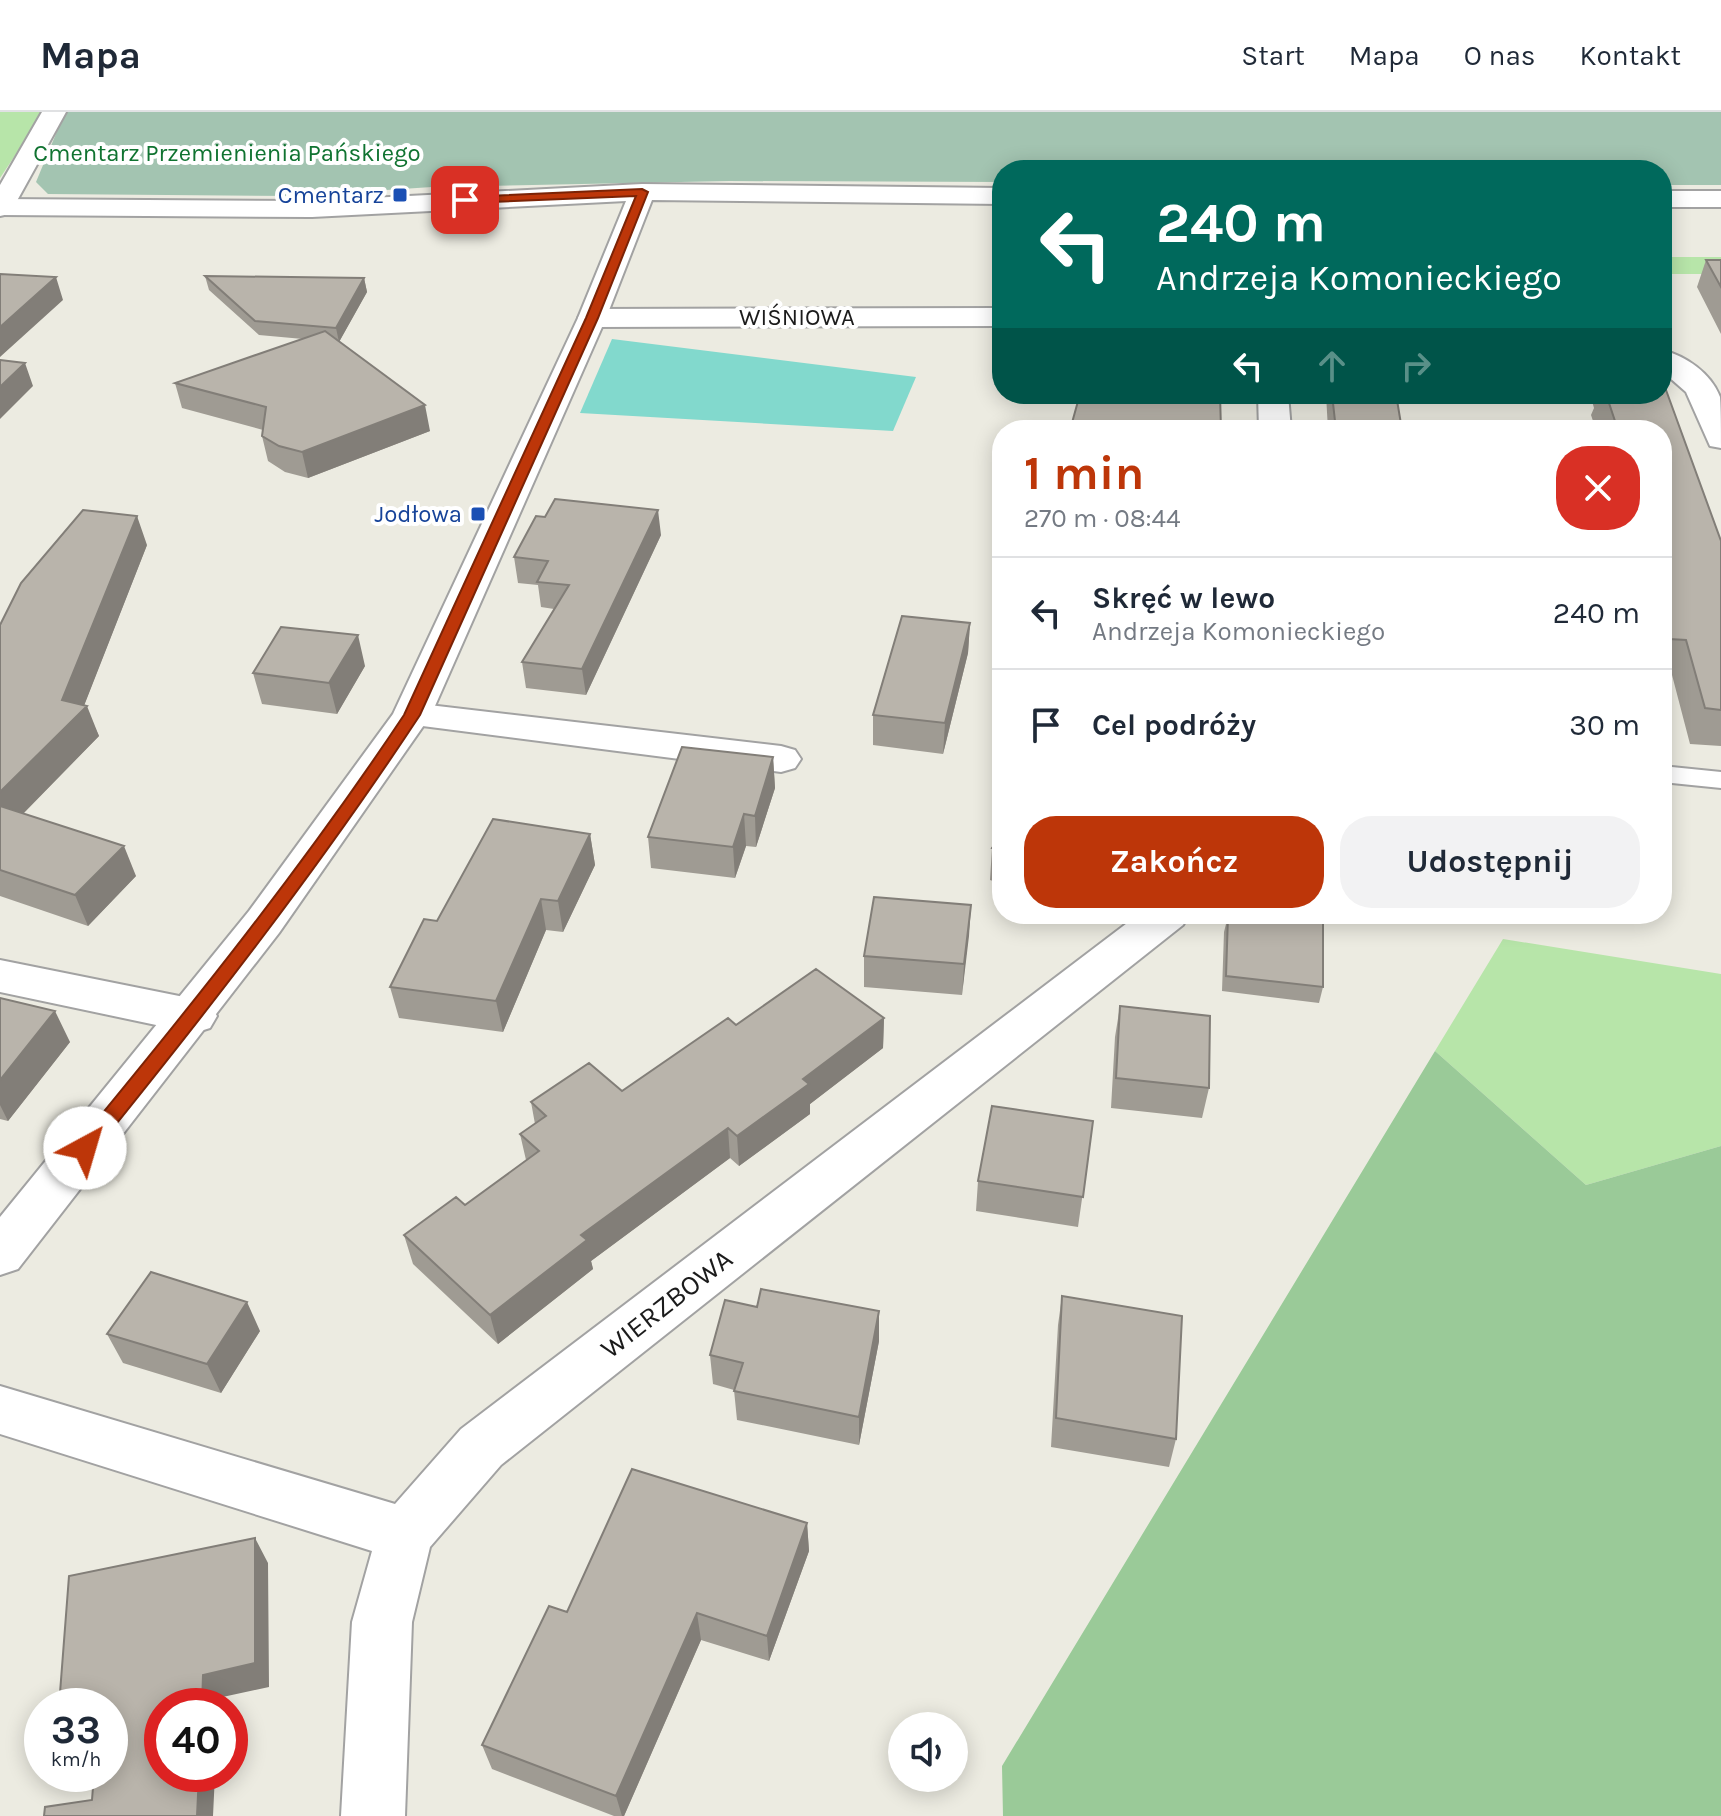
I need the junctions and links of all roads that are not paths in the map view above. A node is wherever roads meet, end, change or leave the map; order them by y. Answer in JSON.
{"nodes":[{"id":1,"x":54,"y":112,"type":"edge"},
{"id":2,"x":642,"y":192,"type":"junction"},
{"id":3,"x":992,"y":196,"type":"edge"},
{"id":4,"x":1672,"y":199,"type":"edge"},
{"id":5,"x":1721,"y":199,"type":"edge"},
{"id":6,"x":2,"y":205,"type":"edge"},
{"id":7,"x":992,"y":317,"type":"edge"},
{"id":8,"x":592,"y":318,"type":"junction"},
{"id":9,"x":1672,"y":365,"type":"edge"},
{"id":10,"x":1721,"y":439,"type":"edge"},
{"id":11,"x":412,"y":715,"type":"junction"},
{"id":12,"x":781,"y":759,"type":"dead end"},
{"id":13,"x":1672,"y":775,"type":"edge"},
{"id":14,"x":1721,"y":780,"type":"edge"},
{"id":15,"x":1155,"y":924,"type":"edge"},
{"id":16,"x":0,"y":976,"type":"edge"},
{"id":17,"x":194,"y":1016,"type":"junction"},
{"id":18,"x":0,"y":1254,"type":"edge"},
{"id":19,"x":0,"y":1410,"type":"edge"},
{"id":20,"x":405,"y":1534,"type":"junction"},
{"id":21,"x":373,"y":1816,"type":"edge"}],
"edges":[{"from":1,"to":6,"type":"street"},
{"from":2,"to":3,"type":"street"},
{"from":2,"to":6,"type":"street"},
{"from":2,"to":8,"type":"street"},
{"from":4,"to":5,"type":"street"},
{"from":7,"to":8,"type":"street","name":"WIŚNIOWA"},
{"from":8,"to":11,"type":"street"},
{"from":9,"to":10,"type":"street"},
{"from":11,"to":12,"type":"street"},
{"from":11,"to":17,"type":"street"},
{"from":13,"to":14,"type":"lane"},
{"from":15,"to":20,"type":"street","name":"WIERZBOWA"},
{"from":16,"to":17,"type":"street"},
{"from":17,"to":18,"type":"street"},
{"from":19,"to":20,"type":"street"},
{"from":20,"to":21,"type":"street","name":"WIERZBOWA"}]}
